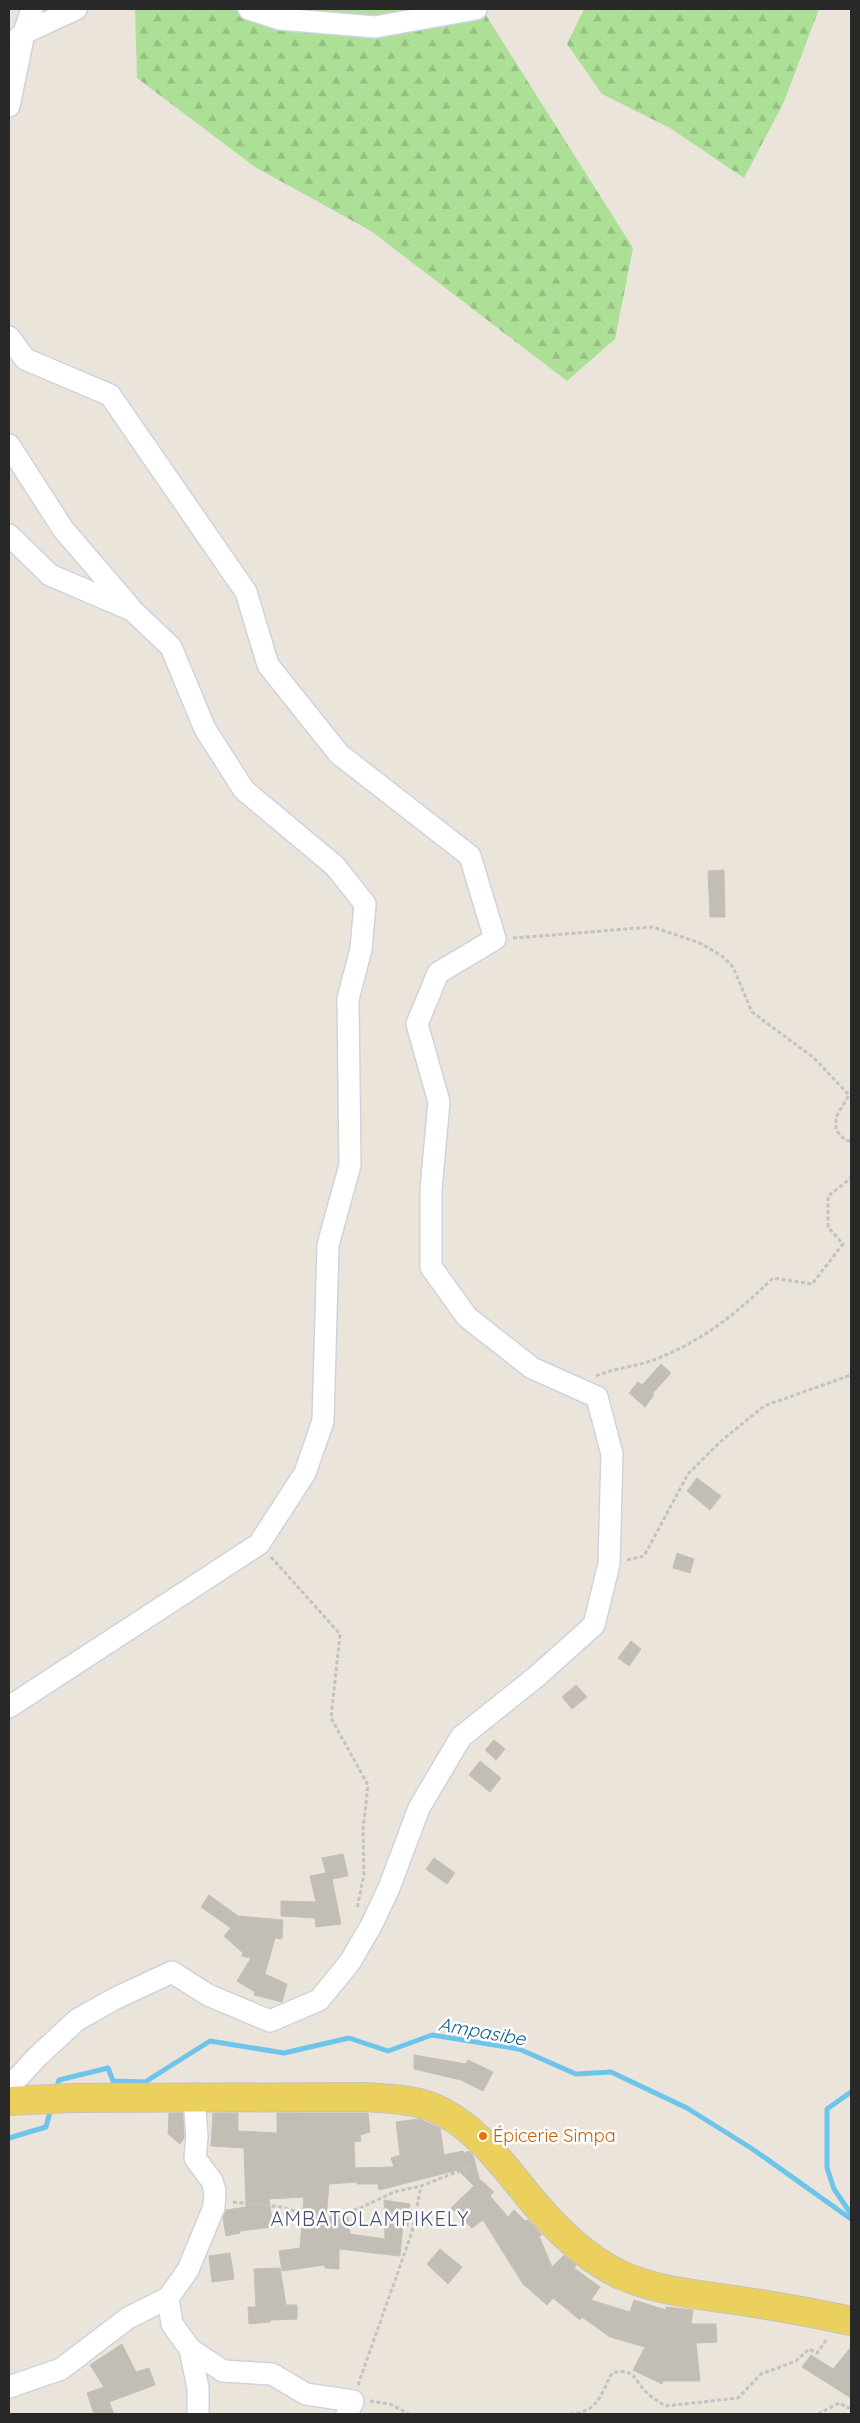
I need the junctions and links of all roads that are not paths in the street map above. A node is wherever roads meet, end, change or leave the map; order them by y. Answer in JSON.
{"nodes":[{"id":1,"x":32,"y":9,"type":"edge"},
{"id":2,"x":76,"y":9,"type":"edge"},
{"id":3,"x":249,"y":9,"type":"edge"},
{"id":4,"x":476,"y":9,"type":"edge"},
{"id":5,"x":17,"y":39,"type":"edge"},
{"id":6,"x":9,"y":106,"type":"edge"},
{"id":7,"x":9,"y":337,"type":"edge"},
{"id":8,"x":9,"y":445,"type":"edge"},
{"id":9,"x":9,"y":536,"type":"edge"},
{"id":10,"x":132,"y":610,"type":"junction"},
{"id":11,"x":9,"y":1707,"type":"edge"},
{"id":12,"x":194,"y":2097,"type":"junction"},
{"id":13,"x":17,"y":2101,"type":"edge"},
{"id":14,"x":168,"y":2298,"type":"junction"},
{"id":15,"x":844,"y":2319,"type":"edge"},
{"id":16,"x":190,"y":2348,"type":"junction"},
{"id":17,"x":9,"y":2386,"type":"edge"},
{"id":18,"x":350,"y":2408,"type":"edge"},
{"id":19,"x":198,"y":2414,"type":"edge"}],
"edges":[{"from":1,"to":5,"type":"street"},
{"from":2,"to":5,"type":"street"},
{"from":3,"to":4,"type":"street"},
{"from":5,"to":6,"type":"street"},
{"from":7,"to":13,"type":"street"},
{"from":8,"to":10,"type":"street"},
{"from":9,"to":10,"type":"street"},
{"from":10,"to":11,"type":"street"},
{"from":12,"to":13,"type":"main road"},
{"from":12,"to":14,"type":"street"},
{"from":12,"to":15,"type":"main road"},
{"from":14,"to":16,"type":"street"},
{"from":14,"to":17,"type":"street"},
{"from":16,"to":18,"type":"street"},
{"from":16,"to":19,"type":"street"}]}
